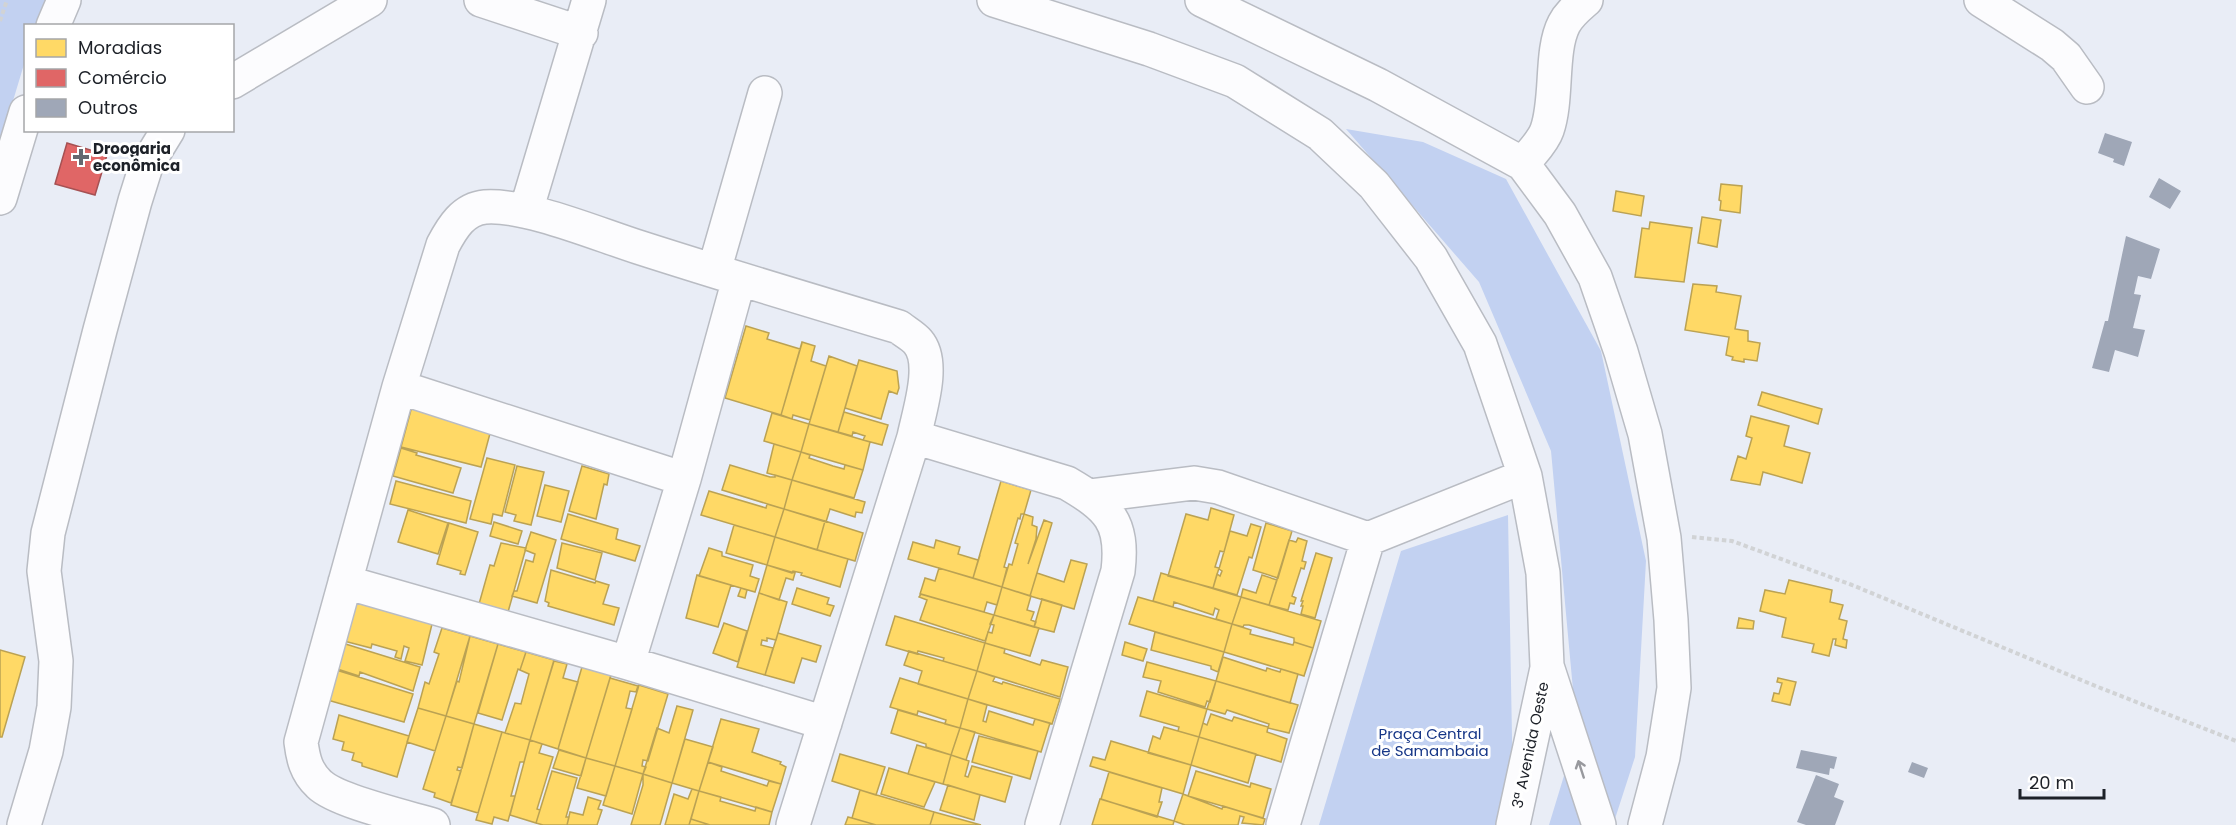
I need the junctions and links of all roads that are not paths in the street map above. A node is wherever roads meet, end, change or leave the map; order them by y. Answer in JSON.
{"nodes":[{"id":1,"x":64,"y":0,"type":"edge"},
{"id":2,"x":370,"y":0,"type":"edge"},
{"id":3,"x":481,"y":0,"type":"edge"},
{"id":4,"x":589,"y":0,"type":"edge"},
{"id":5,"x":994,"y":0,"type":"edge"},
{"id":6,"x":1202,"y":0,"type":"edge"},
{"id":7,"x":1586,"y":0,"type":"edge"},
{"id":8,"x":1981,"y":0,"type":"edge"},
{"id":9,"x":54,"y":24,"type":"edge"},
{"id":10,"x":581,"y":33,"type":"junction"},
{"id":11,"x":234,"y":81,"type":"edge"},
{"id":12,"x":2087,"y":87,"type":"dead end"},
{"id":13,"x":765,"y":93,"type":"dead end"},
{"id":14,"x":24,"y":119,"type":"edge"},
{"id":15,"x":167,"y":132,"type":"edge"},
{"id":16,"x":1522,"y":165,"type":"junction"},
{"id":17,"x":0,"y":198,"type":"edge"},
{"id":18,"x":526,"y":211,"type":"junction"},
{"id":19,"x":727,"y":275,"type":"junction"},
{"id":20,"x":399,"y":387,"type":"junction"},
{"id":21,"x":914,"y":437,"type":"junction"},
{"id":22,"x":1525,"y":476,"type":"junction"},
{"id":23,"x":684,"y":479,"type":"junction"},
{"id":24,"x":1089,"y":496,"type":"junction"},
{"id":25,"x":1368,"y":538,"type":"junction"},
{"id":26,"x":345,"y":582,"type":"junction"},
{"id":27,"x":628,"y":663,"type":"junction"},
{"id":28,"x":1547,"y":666,"type":"junction"},
{"id":29,"x":825,"y":723,"type":"junction"},
{"id":30,"x":24,"y":825,"type":"edge"},
{"id":31,"x":432,"y":825,"type":"edge"},
{"id":32,"x":793,"y":825,"type":"edge"},
{"id":33,"x":1042,"y":825,"type":"edge"},
{"id":34,"x":1283,"y":825,"type":"edge"},
{"id":35,"x":1513,"y":825,"type":"edge"},
{"id":36,"x":1599,"y":825,"type":"edge"},
{"id":37,"x":1645,"y":825,"type":"edge"}],
"edges":[{"from":1,"to":9,"type":"street"},
{"from":2,"to":11,"type":"street"},
{"from":3,"to":10,"type":"street"},
{"from":4,"to":10,"type":"street"},
{"from":5,"to":22,"type":"street"},
{"from":6,"to":16,"type":"street"},
{"from":7,"to":16,"type":"street"},
{"from":8,"to":12,"type":"street"},
{"from":10,"to":18,"type":"street"},
{"from":13,"to":19,"type":"street"},
{"from":14,"to":17,"type":"street"},
{"from":15,"to":30,"type":"street"},
{"from":16,"to":37,"type":"street"},
{"from":18,"to":19,"type":"street"},
{"from":18,"to":20,"type":"street"},
{"from":19,"to":21,"type":"street"},
{"from":19,"to":23,"type":"street"},
{"from":20,"to":23,"type":"street"},
{"from":20,"to":26,"type":"street"},
{"from":21,"to":24,"type":"street"},
{"from":21,"to":29,"type":"street"},
{"from":22,"to":25,"type":"street"},
{"from":22,"to":28,"type":"street"},
{"from":23,"to":27,"type":"street"},
{"from":24,"to":25,"type":"street"},
{"from":24,"to":33,"type":"street"},
{"from":25,"to":34,"type":"street"},
{"from":26,"to":27,"type":"street"},
{"from":26,"to":31,"type":"street"},
{"from":27,"to":29,"type":"street"},
{"from":28,"to":35,"type":"street","name":"3ª Avenida Oeste"},
{"from":36,"to":28,"type":"street","one_way":true},
{"from":29,"to":32,"type":"street"}]}
